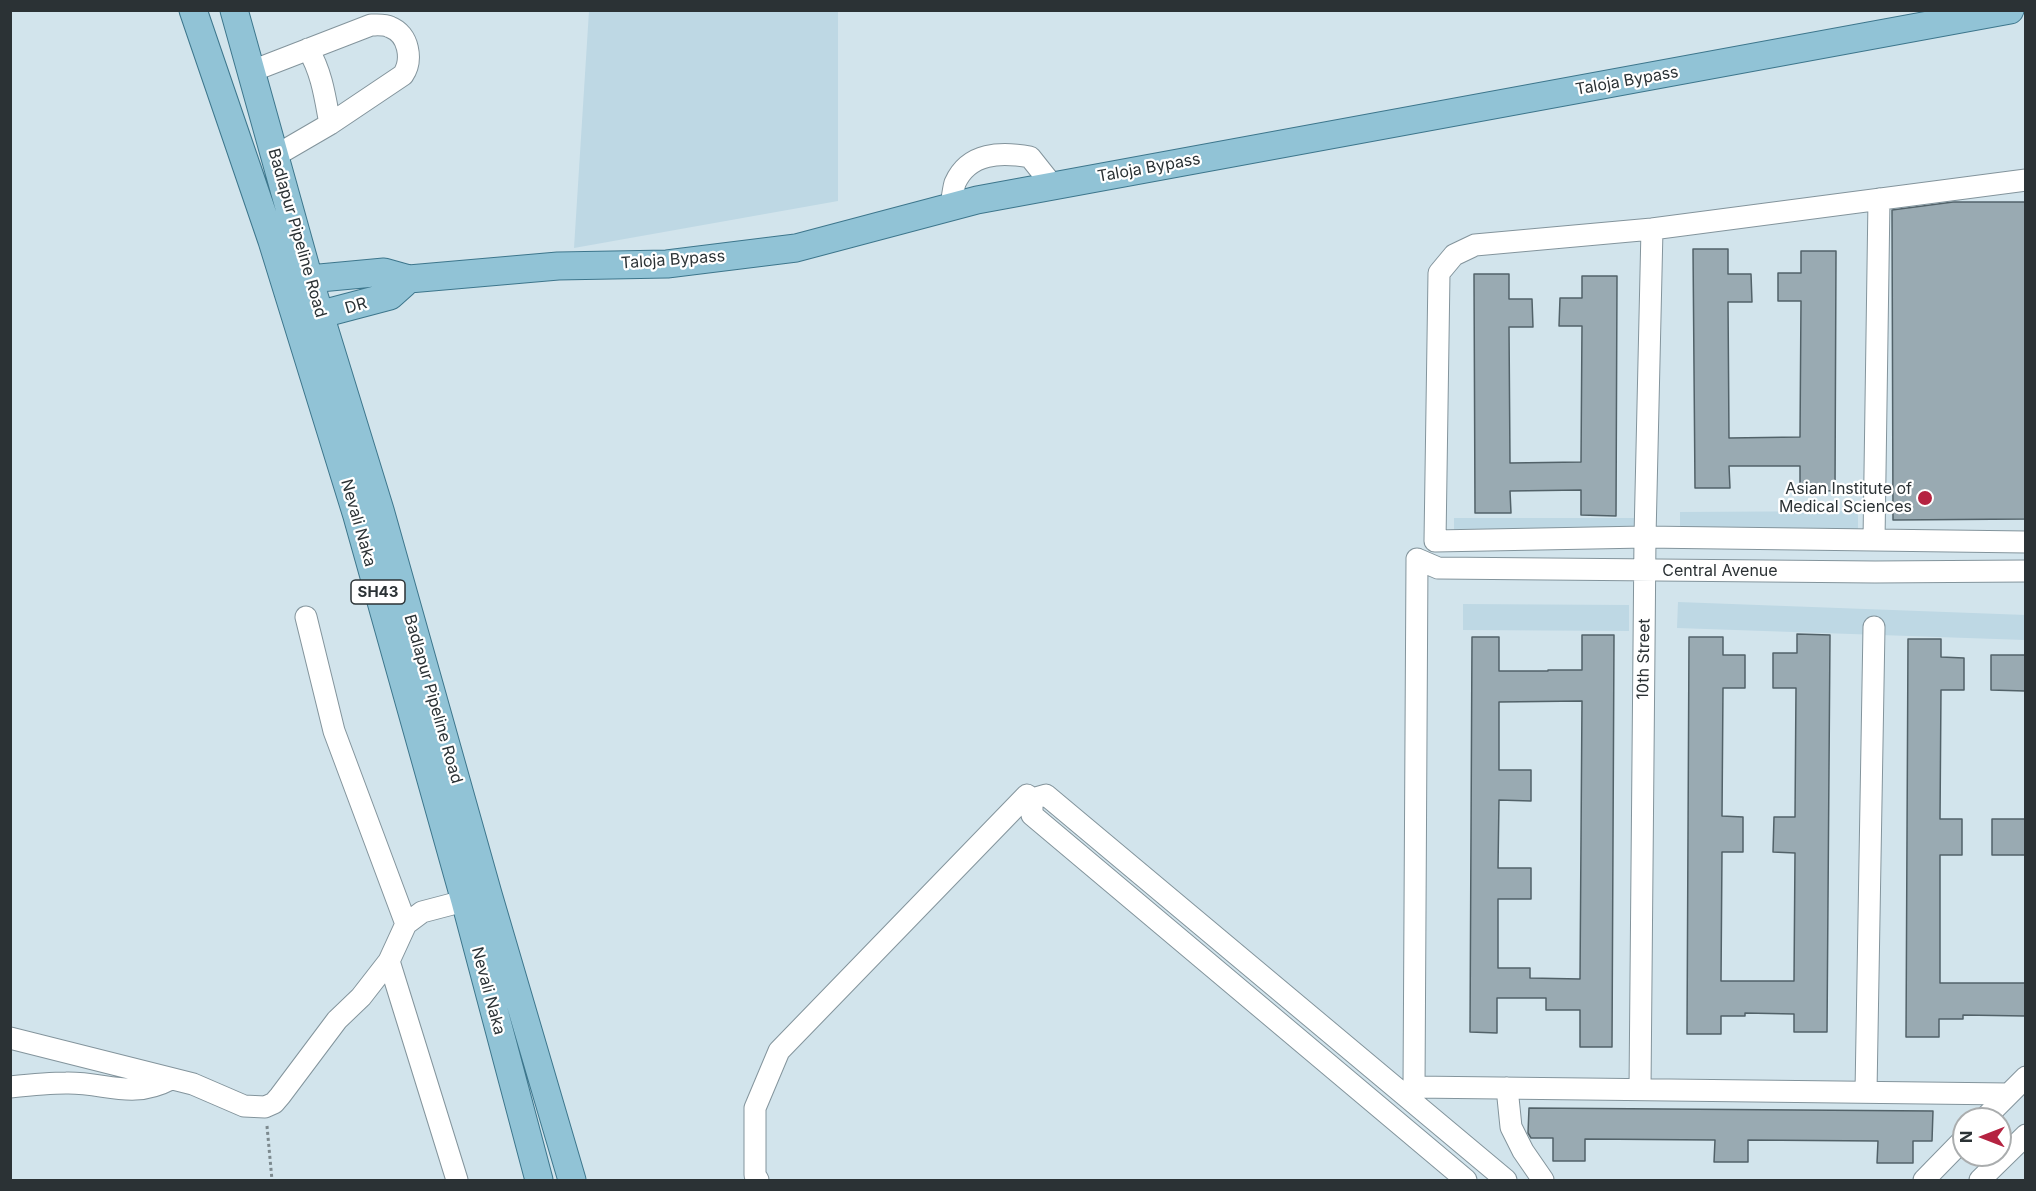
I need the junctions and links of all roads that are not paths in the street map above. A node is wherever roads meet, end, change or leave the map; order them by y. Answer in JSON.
{"nodes":[{"id":1,"x":194,"y":10,"type":"edge"},
{"id":2,"x":234,"y":10,"type":"edge"},
{"id":3,"x":2010,"y":10,"type":"edge"},
{"id":4,"x":308,"y":49,"type":"junction"},
{"id":5,"x":252,"y":71,"type":"junction"},
{"id":6,"x":330,"y":124,"type":"junction"},
{"id":7,"x":275,"y":156,"type":"junction"},
{"id":8,"x":2025,"y":180,"type":"edge"},
{"id":9,"x":1053,"y":186,"type":"junction"},
{"id":10,"x":1879,"y":199,"type":"junction"},
{"id":11,"x":951,"y":207,"type":"junction"},
{"id":12,"x":1652,"y":229,"type":"junction"},
{"id":13,"x":409,"y":279,"type":"junction"},
{"id":14,"x":298,"y":282,"type":"junction"},
{"id":15,"x":308,"y":318,"type":"junction"},
{"id":16,"x":1645,"y":537,"type":"junction"},
{"id":17,"x":1874,"y":540,"type":"junction"},
{"id":18,"x":1435,"y":541,"type":"junction"},
{"id":19,"x":2025,"y":542,"type":"edge"},
{"id":20,"x":1417,"y":559,"type":"junction"},
{"id":21,"x":1645,"y":570,"type":"junction"},
{"id":22,"x":2025,"y":571,"type":"edge"},
{"id":23,"x":306,"y":617,"type":"dead end"},
{"id":24,"x":1874,"y":627,"type":"dead end"},
{"id":25,"x":1032,"y":799,"type":"junction"},
{"id":26,"x":477,"y":898,"type":"junction"},
{"id":27,"x":406,"y":924,"type":"junction"},
{"id":28,"x":390,"y":962,"type":"junction"},
{"id":29,"x":10,"y":1038,"type":"edge"},
{"id":30,"x":2025,"y":1077,"type":"edge"},
{"id":31,"x":171,"y":1078,"type":"junction"},
{"id":32,"x":10,"y":1087,"type":"edge"},
{"id":33,"x":1507,"y":1088,"type":"junction"},
{"id":34,"x":1640,"y":1089,"type":"junction"},
{"id":35,"x":1866,"y":1092,"type":"junction"},
{"id":36,"x":2009,"y":1094,"type":"junction"},
{"id":37,"x":1996,"y":1107,"type":"edge"},
{"id":38,"x":2025,"y":1136,"type":"edge"},
{"id":39,"x":1952,"y":1151,"type":"edge"},
{"id":40,"x":457,"y":1180,"type":"edge"},
{"id":41,"x":539,"y":1180,"type":"edge"},
{"id":42,"x":572,"y":1180,"type":"edge"},
{"id":43,"x":758,"y":1180,"type":"edge"},
{"id":44,"x":1466,"y":1180,"type":"edge"},
{"id":45,"x":1506,"y":1180,"type":"edge"},
{"id":46,"x":1543,"y":1180,"type":"edge"},
{"id":47,"x":1923,"y":1180,"type":"edge"},
{"id":48,"x":1980,"y":1180,"type":"edge"}],
"edges":[{"from":1,"to":14,"type":"main road","number":"SH43"},
{"from":2,"to":5,"type":"main road","name":"Badlapur Pipeline Road","number":"SH43"},
{"from":3,"to":9,"type":"main road","name":"Taloja Bypass"},
{"from":4,"to":5,"type":"street"},
{"from":4,"to":6,"type":"street"},
{"from":4,"to":6,"type":"street"},
{"from":5,"to":7,"type":"main road","name":"Badlapur Pipeline Road","number":"SH43"},
{"from":6,"to":7,"type":"street"},
{"from":7,"to":14,"type":"main road","name":"Badlapur Pipeline Road","number":"SH43"},
{"from":8,"to":10,"type":"street"},
{"from":9,"to":11,"type":"main road","name":"Taloja Bypass"},
{"from":9,"to":11,"type":"street"},
{"from":10,"to":12,"type":"street"},
{"from":10,"to":17,"type":"street"},
{"from":11,"to":13,"type":"main road","name":"Taloja Bypass"},
{"from":12,"to":16,"type":"street","name":"10th Street"},
{"from":12,"to":18,"type":"street"},
{"from":13,"to":14,"type":"main road","name":"Taloja Bypass"},
{"from":13,"to":15,"type":"main road","name":"DR"},
{"from":14,"to":15,"type":"main road","name":"Badlapur Pipeline Road","number":"SH43"},
{"from":15,"to":26,"type":"main road","name":"Badlapur Pipeline Road","number":"SH43"},
{"from":16,"to":17,"type":"street","name":"Central Avenue"},
{"from":16,"to":18,"type":"street","name":"Central Avenue"},
{"from":16,"to":21,"type":"street","name":"10th Street"},
{"from":17,"to":19,"type":"street","name":"Central Avenue"},
{"from":18,"to":20,"type":"street"},
{"from":20,"to":21,"type":"street","name":"Central Avenue"},
{"from":20,"to":33,"type":"street"},
{"from":21,"to":22,"type":"street","name":"Central Avenue"},
{"from":21,"to":34,"type":"street","name":"10th Street"},
{"from":23,"to":27,"type":"street"},
{"from":24,"to":35,"type":"street"},
{"from":25,"to":43,"type":"street"},
{"from":25,"to":44,"type":"street"},
{"from":25,"to":45,"type":"street"},
{"from":26,"to":27,"type":"street"},
{"from":26,"to":41,"type":"main road","name":"Nevali Naka","number":"SH43"},
{"from":26,"to":42,"type":"main road","name":"Badlapur Pipeline Road","number":"SH43"},
{"from":27,"to":28,"type":"street"},
{"from":28,"to":31,"type":"street"},
{"from":28,"to":40,"type":"street"},
{"from":29,"to":31,"type":"street"},
{"from":30,"to":36,"type":"street"},
{"from":31,"to":32,"type":"street"},
{"from":33,"to":34,"type":"street"},
{"from":33,"to":46,"type":"street"},
{"from":34,"to":35,"type":"street"},
{"from":35,"to":36,"type":"street"},
{"from":36,"to":37,"type":"street"},
{"from":38,"to":48,"type":"street"},
{"from":39,"to":47,"type":"street"}]}
